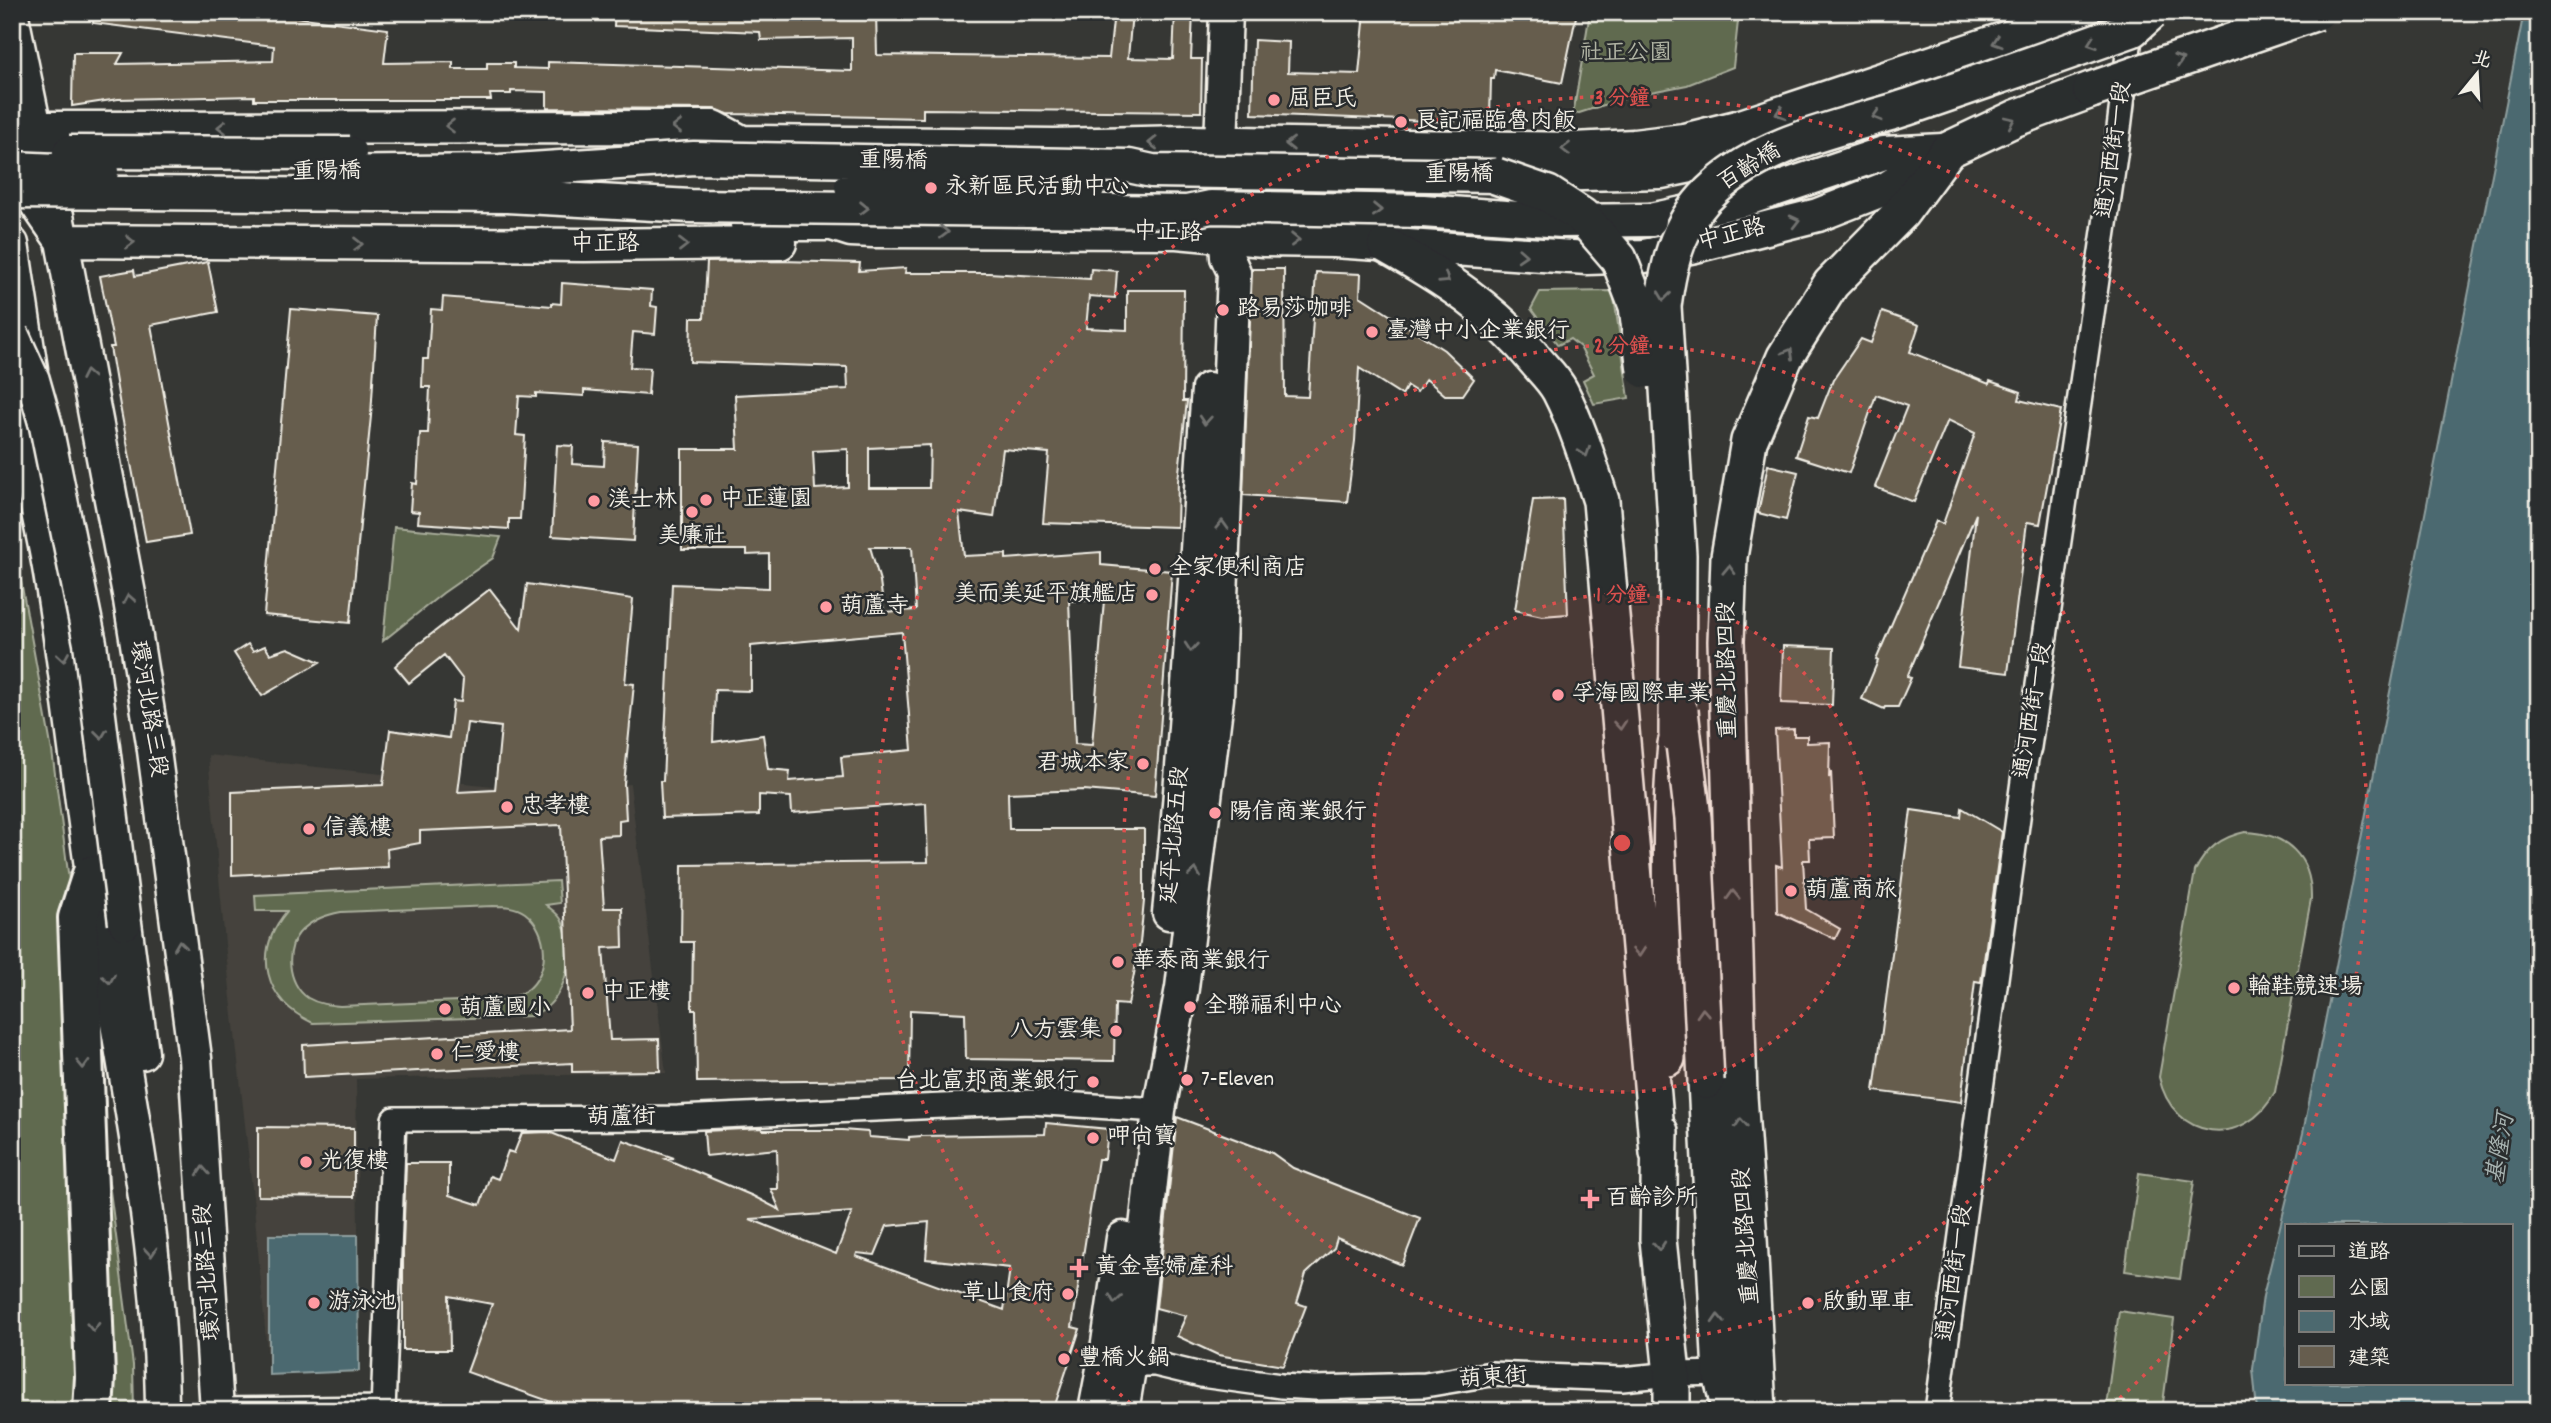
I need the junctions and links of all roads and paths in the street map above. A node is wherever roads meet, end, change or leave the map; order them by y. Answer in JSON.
{"nodes":[{"id":1,"x":1226,"y":12,"type":"edge"},
{"id":2,"x":2084,"y":12,"type":"edge"},
{"id":3,"x":2133,"y":12,"type":"edge"},
{"id":4,"x":2151,"y":12,"type":"edge"},
{"id":5,"x":2317,"y":12,"type":"edge"},
{"id":6,"x":12,"y":16,"type":"edge"},
{"id":7,"x":23,"y":131,"type":"edge"},
{"id":8,"x":726,"y":144,"type":"junction"},
{"id":9,"x":1221,"y":144,"type":"junction"},
{"id":10,"x":1054,"y":145,"type":"junction"},
{"id":11,"x":1334,"y":145,"type":"junction"},
{"id":12,"x":1772,"y":149,"type":"junction"},
{"id":13,"x":1948,"y":150,"type":"junction"},
{"id":14,"x":1152,"y":171,"type":"junction"},
{"id":15,"x":1496,"y":176,"type":"junction"},
{"id":16,"x":21,"y":182,"type":"edge"},
{"id":17,"x":1088,"y":188,"type":"junction"},
{"id":18,"x":1211,"y":206,"type":"junction"},
{"id":19,"x":1650,"y":220,"type":"joint"},
{"id":20,"x":851,"y":230,"type":"junction"},
{"id":21,"x":1052,"y":232,"type":"junction"},
{"id":22,"x":62,"y":241,"type":"junction"},
{"id":23,"x":1334,"y":241,"type":"junction"},
{"id":24,"x":1386,"y":245,"type":"junction"},
{"id":25,"x":1227,"y":247,"type":"junction"},
{"id":26,"x":13,"y":249,"type":"edge"},
{"id":27,"x":12,"y":334,"type":"edge"},
{"id":28,"x":12,"y":398,"type":"edge"},
{"id":29,"x":50,"y":571,"type":"junction"},
{"id":30,"x":92,"y":875,"type":"junction"},
{"id":31,"x":1149,"y":1110,"type":"junction"},
{"id":32,"x":1658,"y":1153,"type":"junction"},
{"id":33,"x":147,"y":1211,"type":"junction"},
{"id":34,"x":1117,"y":1364,"type":"junction"},
{"id":35,"x":1756,"y":1371,"type":"junction"},
{"id":36,"x":1672,"y":1374,"type":"junction"},
{"id":37,"x":1721,"y":1374,"type":"junction"},
{"id":38,"x":383,"y":1409,"type":"edge"},
{"id":39,"x":217,"y":1410,"type":"edge"},
{"id":40,"x":93,"y":1411,"type":"edge"},
{"id":41,"x":162,"y":1411,"type":"edge"},
{"id":42,"x":1096,"y":1411,"type":"edge"},
{"id":43,"x":1122,"y":1411,"type":"edge"},
{"id":44,"x":1672,"y":1411,"type":"edge"},
{"id":45,"x":1730,"y":1411,"type":"edge"},
{"id":46,"x":1758,"y":1411,"type":"edge"},
{"id":47,"x":1937,"y":1411,"type":"edge"}],
"edges":[{"from":1,"to":9,"type":"main road","name":"延平北路五段"},
{"from":2,"to":11,"type":"main road","name":"百齡橋","one_way":true},
{"from":3,"to":47,"type":"street","name":"通河西街一段"},
{"from":4,"to":12,"type":"main road","name":"百齡橋","one_way":true,"bridge":true},
{"from":13,"to":5,"type":"main road","name":"重慶北路四段","one_way":true,"bridge":true},
{"from":6,"to":7,"type":"main road","name":"環河北路三段"},
{"from":8,"to":7,"type":"main road","one_way":true},
{"from":7,"to":16,"type":"main road","name":"環河北路三段"},
{"from":8,"to":10,"type":"main road"},
{"from":8,"to":16,"type":"main road","bridge":true},
{"from":9,"to":10,"type":"main road","one_way":true},
{"from":11,"to":9,"type":"main road","one_way":true},
{"from":9,"to":25,"type":"main road","name":"延平北路五段"},
{"from":10,"to":21,"type":"main road"},
{"from":11,"to":23,"type":"main road"},
{"from":12,"to":15,"type":"main road","name":"重陽橋","bridge":true},
{"from":12,"to":32,"type":"main road","name":"百齡橋","one_way":true,"bridge":true},
{"from":13,"to":19,"type":"main road","name":"中正路"},
{"from":24,"to":13,"type":"main road","name":"中正路","one_way":true},
{"from":35,"to":13,"type":"main road","name":"重慶北路四段","one_way":true},
{"from":14,"to":15,"type":"main road","name":"重陽橋","bridge":true},
{"from":14,"to":16,"type":"main road","name":"重陽橋","bridge":true},
{"from":14,"to":17,"type":"main road"},
{"from":37,"to":15,"type":"main road","one_way":true,"bridge":true},
{"from":16,"to":17,"type":"main road","bridge":true},
{"from":16,"to":18,"type":"main road","name":"重陽橋","one_way":true,"bridge":true},
{"from":16,"to":20,"type":"main road"},
{"from":16,"to":22,"type":"main road","name":"環河北路三段"},
{"from":16,"to":26,"type":"main road"},
{"from":17,"to":18,"type":"main road"},
{"from":18,"to":19,"type":"main road","name":"重陽橋","one_way":true,"bridge":true},
{"from":20,"to":21,"type":"main road","name":"中正路","one_way":true},
{"from":22,"to":20,"type":"main road","name":"中正路","one_way":true},
{"from":21,"to":25,"type":"main road","name":"中正路"},
{"from":39,"to":22,"type":"main road","name":"環河北路三段","one_way":true},
{"from":23,"to":24,"type":"main road","name":"中正路"},
{"from":25,"to":23,"type":"main road","name":"中正路","one_way":true},
{"from":24,"to":32,"type":"main road","one_way":true},
{"from":25,"to":31,"type":"main road","name":"延平北路五段"},
{"from":26,"to":29,"type":"main road"},
{"from":27,"to":33,"type":"main road","one_way":true,"bridge":true},
{"from":28,"to":29,"type":"main road"},
{"from":29,"to":30,"type":"main road","one_way":true},
{"from":30,"to":33,"type":"main road","one_way":true},
{"from":30,"to":40,"type":"highway","one_way":true},
{"from":31,"to":34,"type":"main road","name":"延平北路五段"},
{"from":31,"to":38,"type":"street","name":"葫蘆街"},
{"from":32,"to":36,"type":"main road","one_way":true},
{"from":33,"to":41,"type":"main road","one_way":true},
{"from":34,"to":36,"type":"street","name":"葫東街"},
{"from":34,"to":42,"type":"main road","name":"延平北路五段"},
{"from":34,"to":43,"type":"main road"},
{"from":35,"to":37,"type":"street","name":"葫東街"},
{"from":35,"to":46,"type":"main road","name":"重慶北路四段"},
{"from":36,"to":37,"type":"street","name":"葫東街"},
{"from":36,"to":44,"type":"main road"},
{"from":37,"to":45,"type":"main road"},
{"from":38,"to":39,"type":"street"}]}
